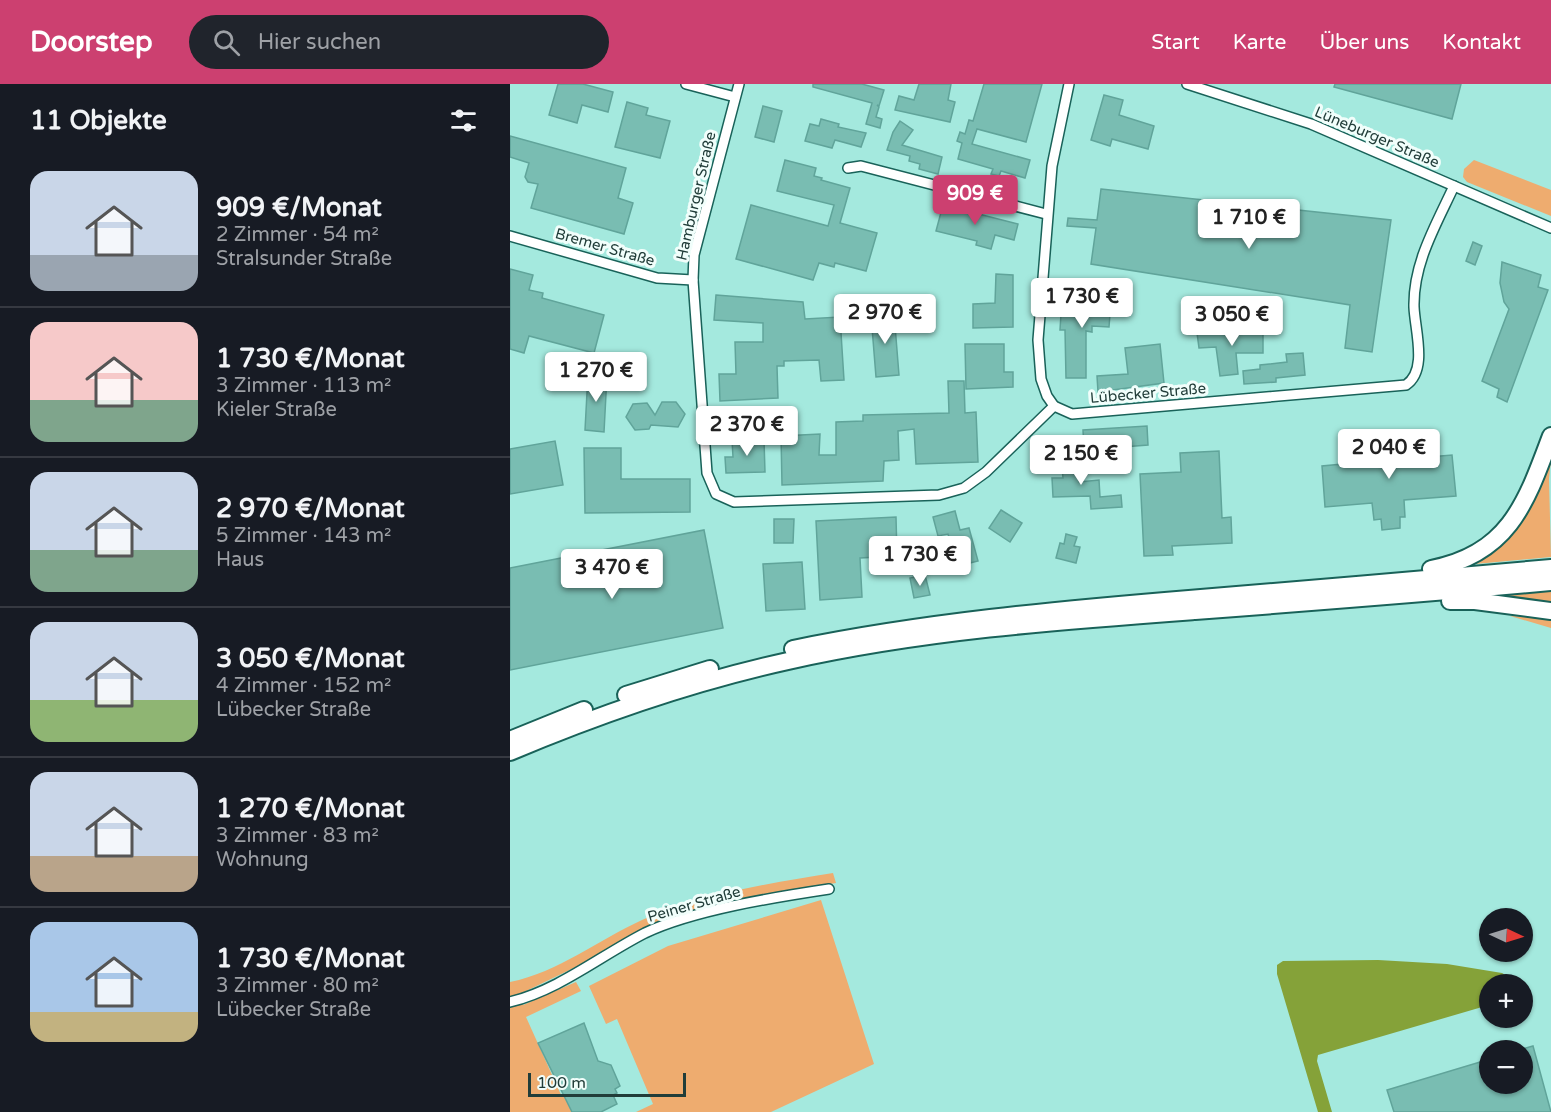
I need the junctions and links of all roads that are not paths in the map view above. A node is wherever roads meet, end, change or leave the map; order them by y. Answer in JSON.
{"nodes":[{"id":1,"x":686,"y":84,"type":"edge"},
{"id":2,"x":739,"y":84,"type":"edge"},
{"id":3,"x":1069,"y":84,"type":"edge"},
{"id":4,"x":1187,"y":84,"type":"edge"},
{"id":5,"x":735,"y":97,"type":"junction"},
{"id":6,"x":848,"y":168,"type":"dead end"},
{"id":7,"x":1454,"y":186,"type":"junction"},
{"id":8,"x":1046,"y":214,"type":"junction"},
{"id":9,"x":1551,"y":228,"type":"edge"},
{"id":10,"x":510,"y":236,"type":"edge"},
{"id":11,"x":693,"y":280,"type":"junction"},
{"id":12,"x":1054,"y":406,"type":"junction"},
{"id":13,"x":1551,"y":436,"type":"edge"},
{"id":14,"x":1551,"y":568,"type":"edge"},
{"id":15,"x":1551,"y":582,"type":"edge"},
{"id":16,"x":1332,"y":587,"type":"junction"},
{"id":17,"x":1418,"y":594,"type":"junction"},
{"id":18,"x":1551,"y":611,"type":"edge"},
{"id":19,"x":510,"y":740,"type":"edge"},
{"id":20,"x":510,"y":752,"type":"edge"},
{"id":21,"x":829,"y":889,"type":"dead end"},
{"id":22,"x":510,"y":1002,"type":"edge"}],
"edges":[{"from":1,"to":5,"type":"street"},
{"from":2,"to":5,"type":"street","name":"Hamburger Straße"},
{"from":3,"to":8,"type":"street"},
{"from":4,"to":7,"type":"street","name":"Lüneburger Straße"},
{"from":5,"to":11,"type":"street","name":"Hamburger Straße"},
{"from":6,"to":8,"type":"street"},
{"from":7,"to":9,"type":"street","name":"Lüneburger Straße"},
{"from":7,"to":12,"type":"street","name":"Lübecker Straße"},
{"from":8,"to":12,"type":"street"},
{"from":10,"to":11,"type":"street","name":"Bremer Straße"},
{"from":11,"to":12,"type":"street","name":"Hamburger Straße"},
{"from":13,"to":16,"type":"highway"},
{"from":14,"to":16,"type":"highway"},
{"from":15,"to":17,"type":"highway"},
{"from":16,"to":19,"type":"highway"},
{"from":17,"to":18,"type":"highway"},
{"from":17,"to":20,"type":"highway"},
{"from":21,"to":22,"type":"street","name":"Peiner Straße"}]}
